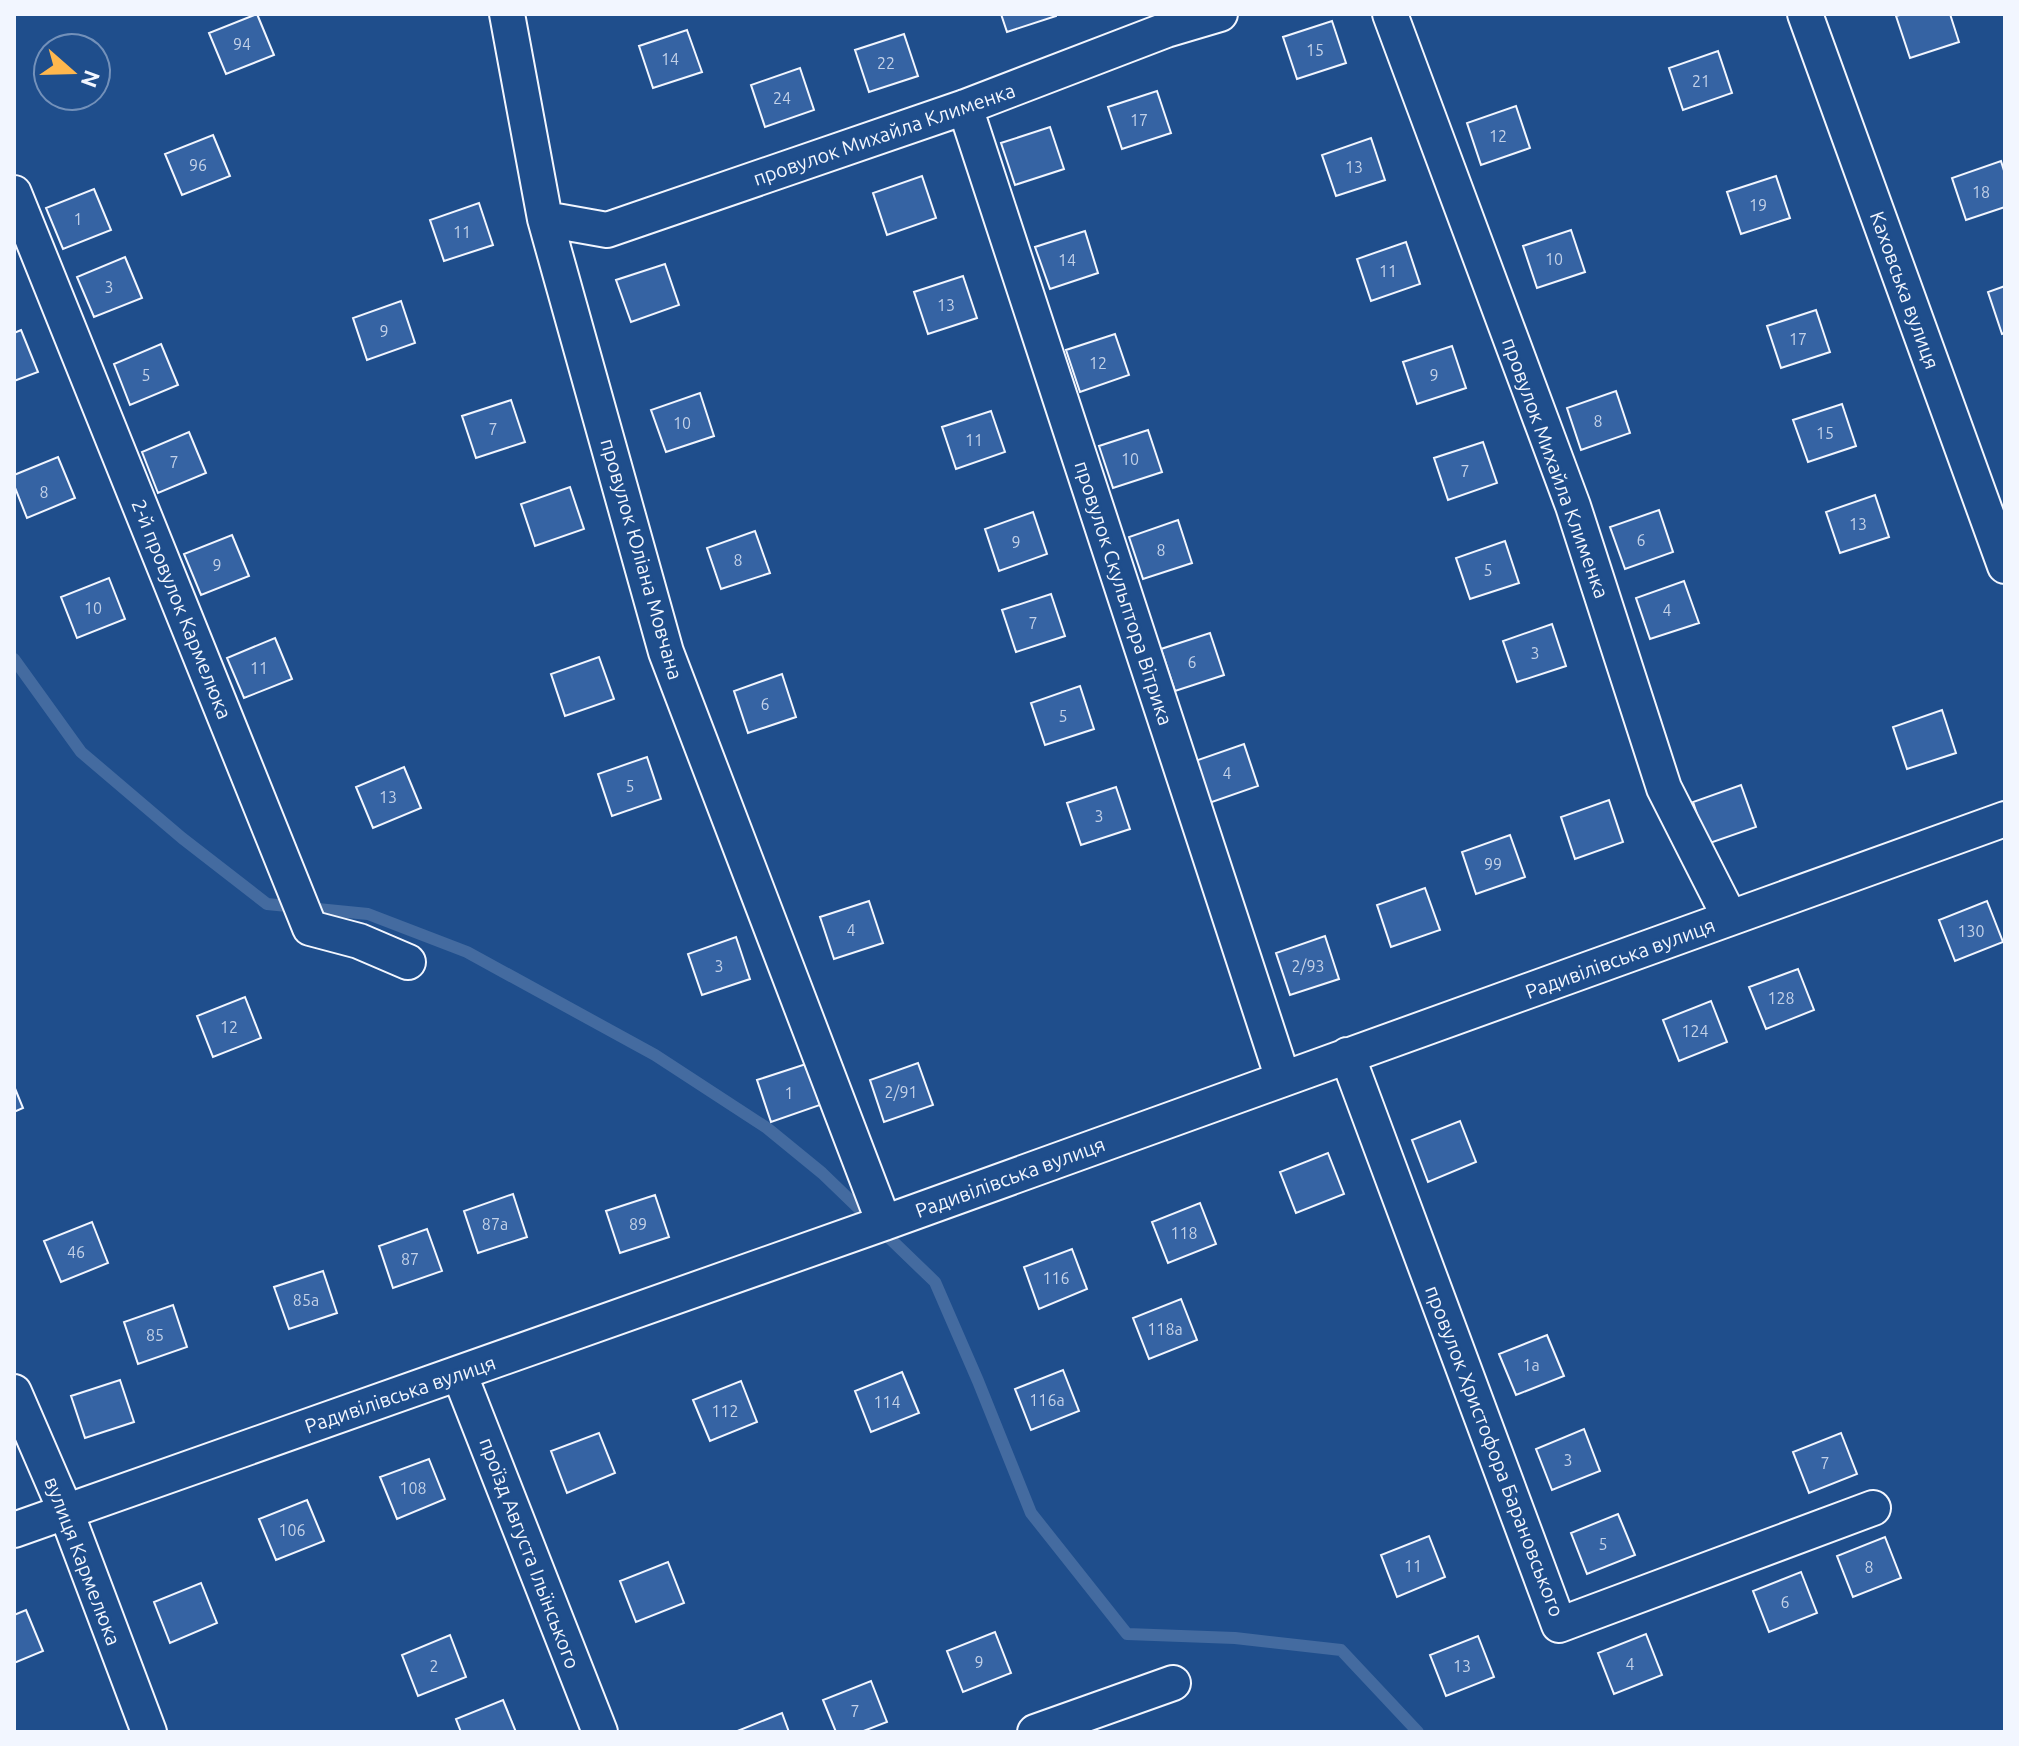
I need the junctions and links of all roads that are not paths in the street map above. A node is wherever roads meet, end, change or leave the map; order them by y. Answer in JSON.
{"nodes":[{"id":1,"x":507,"y":14,"type":"edge"},
{"id":2,"x":1220,"y":14,"type":"edge"},
{"id":3,"x":1390,"y":14,"type":"edge"},
{"id":4,"x":1805,"y":14,"type":"edge"},
{"id":5,"x":965,"y":107,"type":"junction"},
{"id":6,"x":14,"y":193,"type":"edge"},
{"id":7,"x":545,"y":219,"type":"junction"},
{"id":8,"x":2005,"y":566,"type":"edge"},
{"id":9,"x":2005,"y":819,"type":"edge"},
{"id":10,"x":1730,"y":918,"type":"junction"},
{"id":11,"x":408,"y":962,"type":"dead end"},
{"id":12,"x":1347,"y":1055,"type":"junction"},
{"id":13,"x":1283,"y":1079,"type":"junction"},
{"id":14,"x":884,"y":1223,"type":"junction"},
{"id":15,"x":459,"y":1373,"type":"junction"},
{"id":16,"x":14,"y":1392,"type":"edge"},
{"id":17,"x":1873,"y":1508,"type":"dead end"},
{"id":18,"x":66,"y":1512,"type":"junction"},
{"id":19,"x":14,"y":1530,"type":"edge"},
{"id":20,"x":1173,"y":1683,"type":"dead end"},
{"id":21,"x":149,"y":1732,"type":"edge"},
{"id":22,"x":600,"y":1732,"type":"edge"},
{"id":23,"x":1035,"y":1732,"type":"edge"}],
"edges":[{"from":1,"to":7,"type":"street","name":"провулок Юліана Мовчана"},
{"from":2,"to":5,"type":"street","name":"провулок Михайла Клименка"},
{"from":3,"to":10,"type":"street","name":"провулок Михайла Клименка"},
{"from":4,"to":8,"type":"street","name":"Каховська вулиця"},
{"from":5,"to":7,"type":"street","name":"провулок Михайла Клименка"},
{"from":5,"to":13,"type":"street","name":"провулок Скульптора Вітрика"},
{"from":6,"to":11,"type":"street","name":"2-й провулок Кармелюка"},
{"from":7,"to":14,"type":"street","name":"провулок Юліана Мовчана"},
{"from":9,"to":10,"type":"street","name":"Радивілівська вулиця"},
{"from":10,"to":12,"type":"street","name":"Радивілівська вулиця"},
{"from":12,"to":13,"type":"street","name":"Радивілівська вулиця"},
{"from":12,"to":17,"type":"street","name":"провулок Христофора Барановського"},
{"from":13,"to":14,"type":"street","name":"Радивілівська вулиця"},
{"from":14,"to":15,"type":"street","name":"Радивілівська вулиця"},
{"from":15,"to":18,"type":"street","name":"Радивілівська вулиця"},
{"from":15,"to":22,"type":"street","name":"проїзд Августа Ільїнського"},
{"from":16,"to":18,"type":"street","name":"вулиця Кармелюка"},
{"from":18,"to":19,"type":"street","name":"Радивілівська вулиця"},
{"from":18,"to":21,"type":"street","name":"вулиця Кармелюка"},
{"from":20,"to":23,"type":"street"}]}
